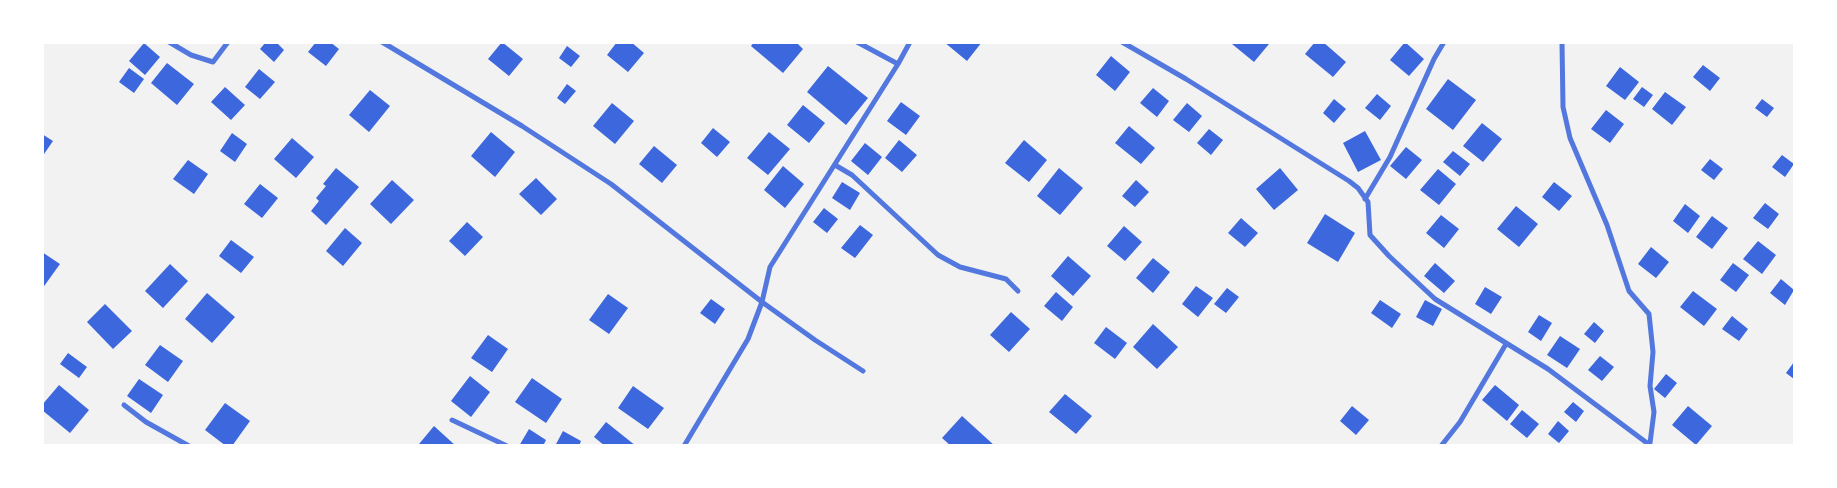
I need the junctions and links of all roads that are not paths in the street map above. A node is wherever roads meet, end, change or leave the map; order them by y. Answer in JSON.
{"nodes":[{"id":1,"x":169,"y":42,"type":"edge"},
{"id":2,"x":228,"y":42,"type":"edge"},
{"id":3,"x":382,"y":42,"type":"edge"},
{"id":4,"x":857,"y":42,"type":"edge"},
{"id":5,"x":910,"y":42,"type":"edge"},
{"id":6,"x":1122,"y":42,"type":"edge"},
{"id":7,"x":1444,"y":42,"type":"edge"},
{"id":8,"x":1562,"y":42,"type":"edge"},
{"id":9,"x":898,"y":64,"type":"junction"},
{"id":10,"x":836,"y":164,"type":"junction"},
{"id":11,"x":1365,"y":199,"type":"junction"},
{"id":12,"x":1018,"y":291,"type":"dead end"},
{"id":13,"x":762,"y":302,"type":"junction"},
{"id":14,"x":1506,"y":344,"type":"junction"},
{"id":15,"x":863,"y":371,"type":"dead end"},
{"id":16,"x":124,"y":405,"type":"dead end"},
{"id":17,"x":452,"y":420,"type":"dead end"},
{"id":18,"x":1650,"y":444,"type":"edge"},
{"id":19,"x":190,"y":446,"type":"edge"},
{"id":20,"x":507,"y":446,"type":"edge"},
{"id":21,"x":684,"y":446,"type":"edge"},
{"id":22,"x":1441,"y":446,"type":"edge"}],
"edges":[{"from":1,"to":2,"type":"street"},
{"from":3,"to":13,"type":"street"},
{"from":4,"to":9,"type":"street"},
{"from":5,"to":9,"type":"street"},
{"from":6,"to":11,"type":"street"},
{"from":7,"to":11,"type":"street"},
{"from":8,"to":18,"type":"street"},
{"from":9,"to":10,"type":"street"},
{"from":10,"to":12,"type":"street"},
{"from":10,"to":13,"type":"street"},
{"from":11,"to":14,"type":"street"},
{"from":13,"to":15,"type":"street"},
{"from":13,"to":21,"type":"street"},
{"from":14,"to":18,"type":"street"},
{"from":14,"to":22,"type":"street"},
{"from":16,"to":19,"type":"street"},
{"from":17,"to":20,"type":"street"}]}
